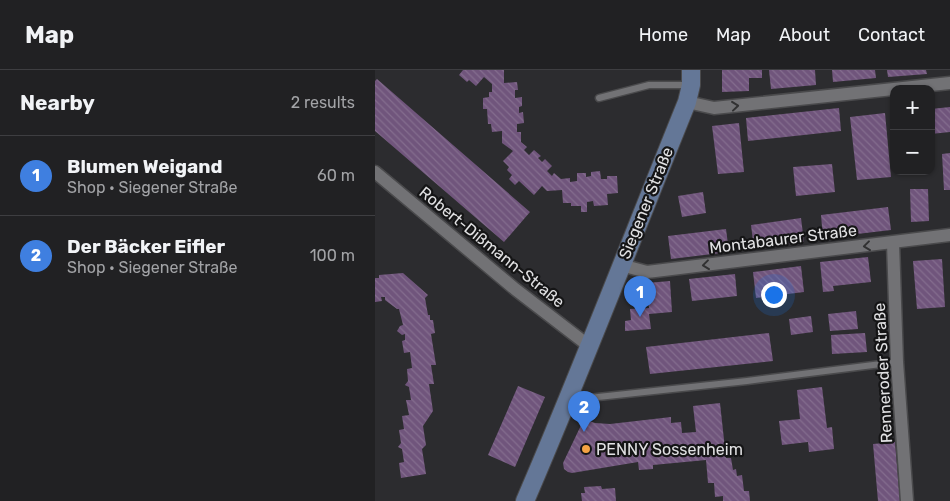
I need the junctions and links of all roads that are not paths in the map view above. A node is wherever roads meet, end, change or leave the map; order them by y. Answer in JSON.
{"nodes":[{"id":1,"x":691,"y":77,"type":"edge"},
{"id":2,"x":950,"y":83,"type":"edge"},
{"id":3,"x":599,"y":98,"type":"dead end"},
{"id":4,"x":687,"y":102,"type":"junction"},
{"id":5,"x":375,"y":172,"type":"edge"},
{"id":6,"x":950,"y":235,"type":"edge"},
{"id":7,"x":893,"y":243,"type":"junction"},
{"id":8,"x":621,"y":265,"type":"junction"},
{"id":9,"x":589,"y":346,"type":"junction"},
{"id":10,"x":897,"y":362,"type":"junction"},
{"id":11,"x":568,"y":400,"type":"junction"},
{"id":12,"x":525,"y":501,"type":"edge"},
{"id":13,"x":907,"y":501,"type":"edge"}],
"edges":[{"from":1,"to":3,"type":"lane"},
{"from":1,"to":4,"type":"main road","name":"Siegener Straße"},
{"from":4,"to":2,"type":"street","one_way":true},
{"from":4,"to":8,"type":"main road","name":"Siegener Straße"},
{"from":5,"to":9,"type":"street","name":"Robert-Dißmann-Straße"},
{"from":6,"to":7,"type":"street","name":"Montabaurer Straße"},
{"from":7,"to":8,"type":"street","name":"Montabaurer Straße","one_way":true},
{"from":7,"to":10,"type":"street","name":"Renneroder Straße"},
{"from":8,"to":9,"type":"main road","name":"Siegener Straße"},
{"from":9,"to":11,"type":"main road","name":"Siegener Straße"},
{"from":10,"to":11,"type":"lane"},
{"from":10,"to":13,"type":"street","name":"Renneroder Straße"},
{"from":11,"to":12,"type":"main road","name":"Siegener Straße"}]}
